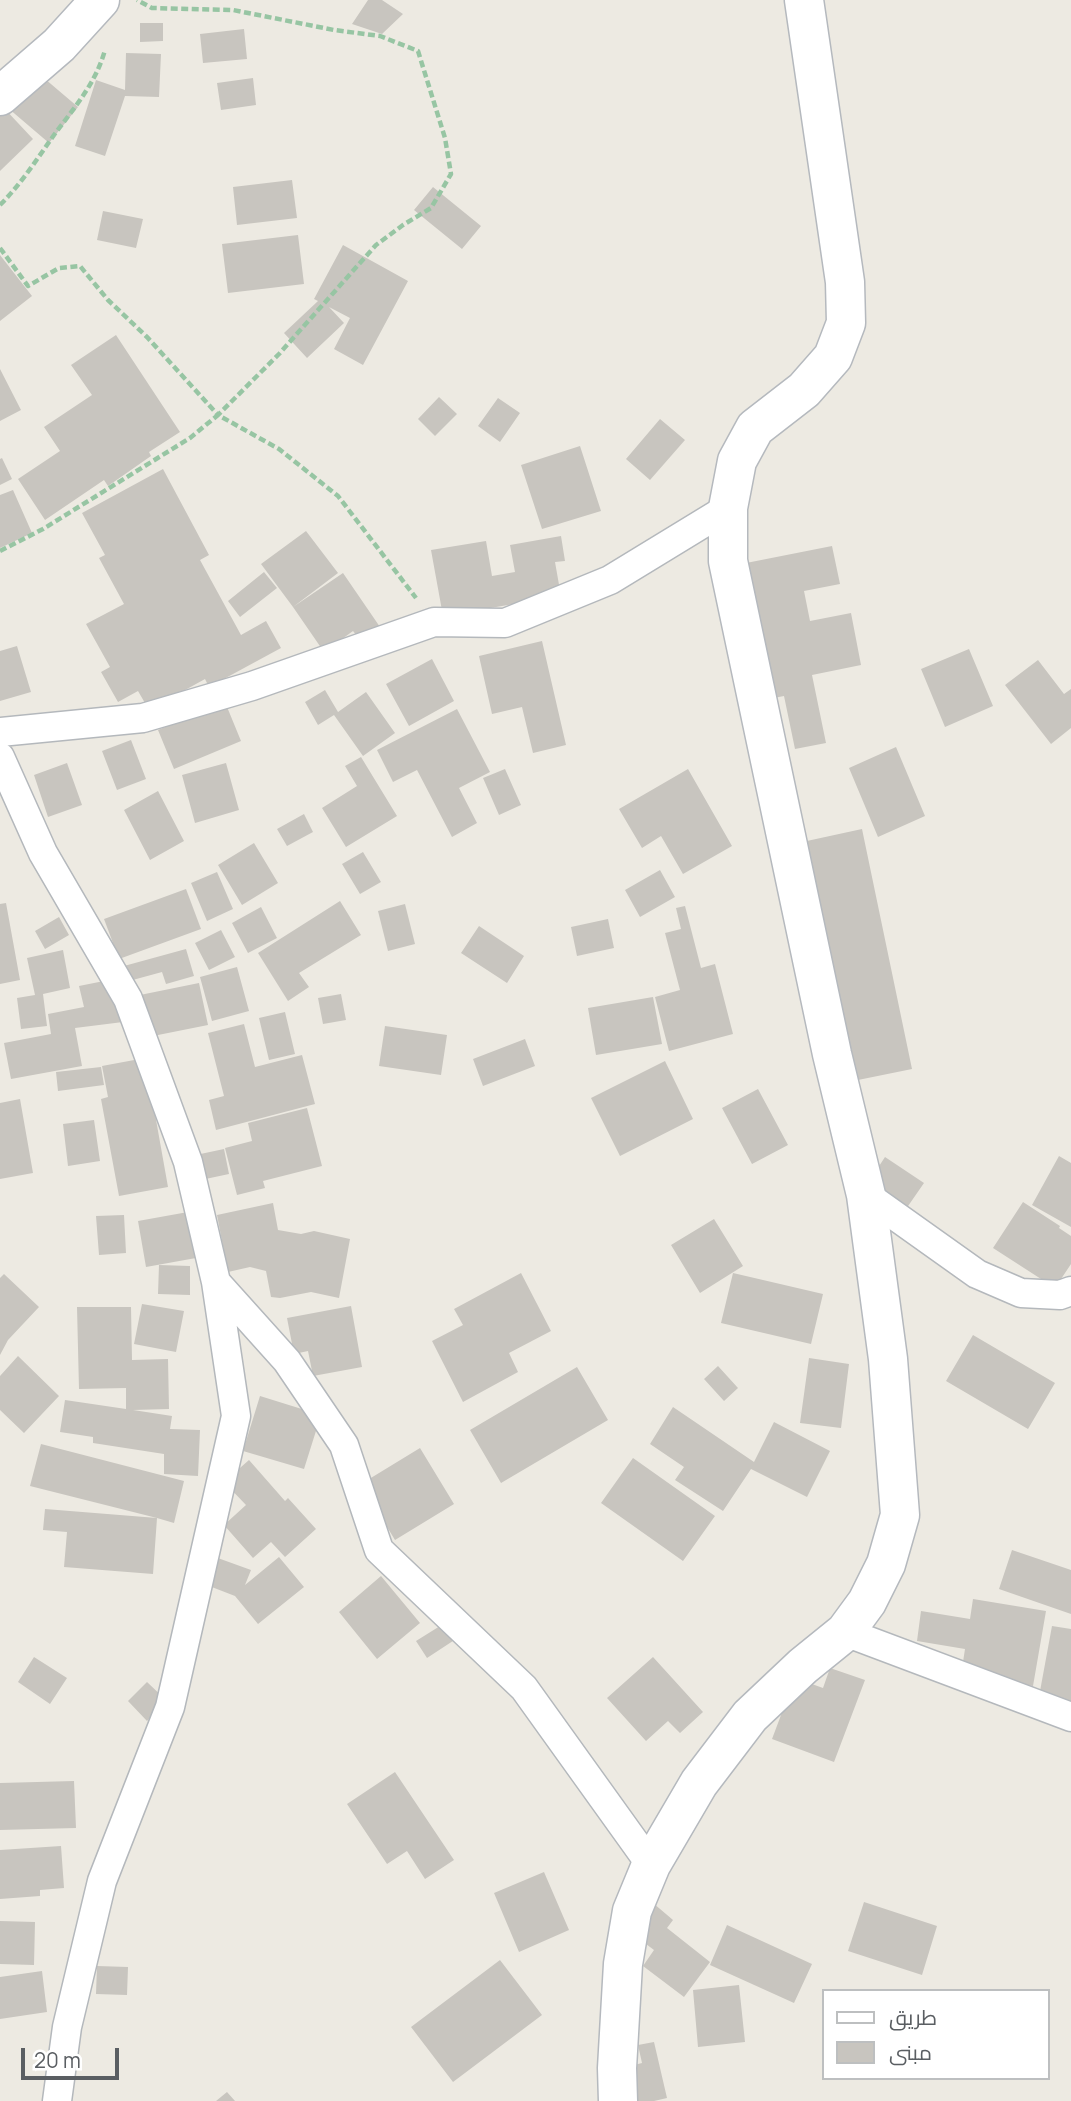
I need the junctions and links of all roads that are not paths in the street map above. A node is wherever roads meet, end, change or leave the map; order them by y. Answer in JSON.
{"nodes":[{"id":1,"x":100,"y":0,"type":"edge"},
{"id":2,"x":804,"y":0,"type":"edge"},
{"id":3,"x":0,"y":96,"type":"edge"},
{"id":4,"x":728,"y":508,"type":"junction"},
{"id":5,"x":0,"y":732,"type":"edge"},
{"id":6,"x":0,"y":758,"type":"edge"},
{"id":7,"x":866,"y":1195,"type":"junction"},
{"id":8,"x":216,"y":1282,"type":"junction"},
{"id":9,"x":1071,"y":1291,"type":"edge"},
{"id":10,"x":845,"y":1632,"type":"junction"},
{"id":11,"x":1071,"y":1717,"type":"edge"},
{"id":12,"x":651,"y":1865,"type":"junction"},
{"id":13,"x":57,"y":2101,"type":"edge"},
{"id":14,"x":618,"y":2101,"type":"edge"}],
"edges":[{"from":1,"to":3,"type":"street"},
{"from":2,"to":4,"type":"street"},
{"from":4,"to":5,"type":"street"},
{"from":4,"to":7,"type":"street"},
{"from":6,"to":8,"type":"street"},
{"from":7,"to":9,"type":"street"},
{"from":7,"to":10,"type":"street"},
{"from":8,"to":12,"type":"street"},
{"from":8,"to":13,"type":"street"},
{"from":10,"to":11,"type":"street"},
{"from":10,"to":12,"type":"street"},
{"from":12,"to":14,"type":"street"}]}
